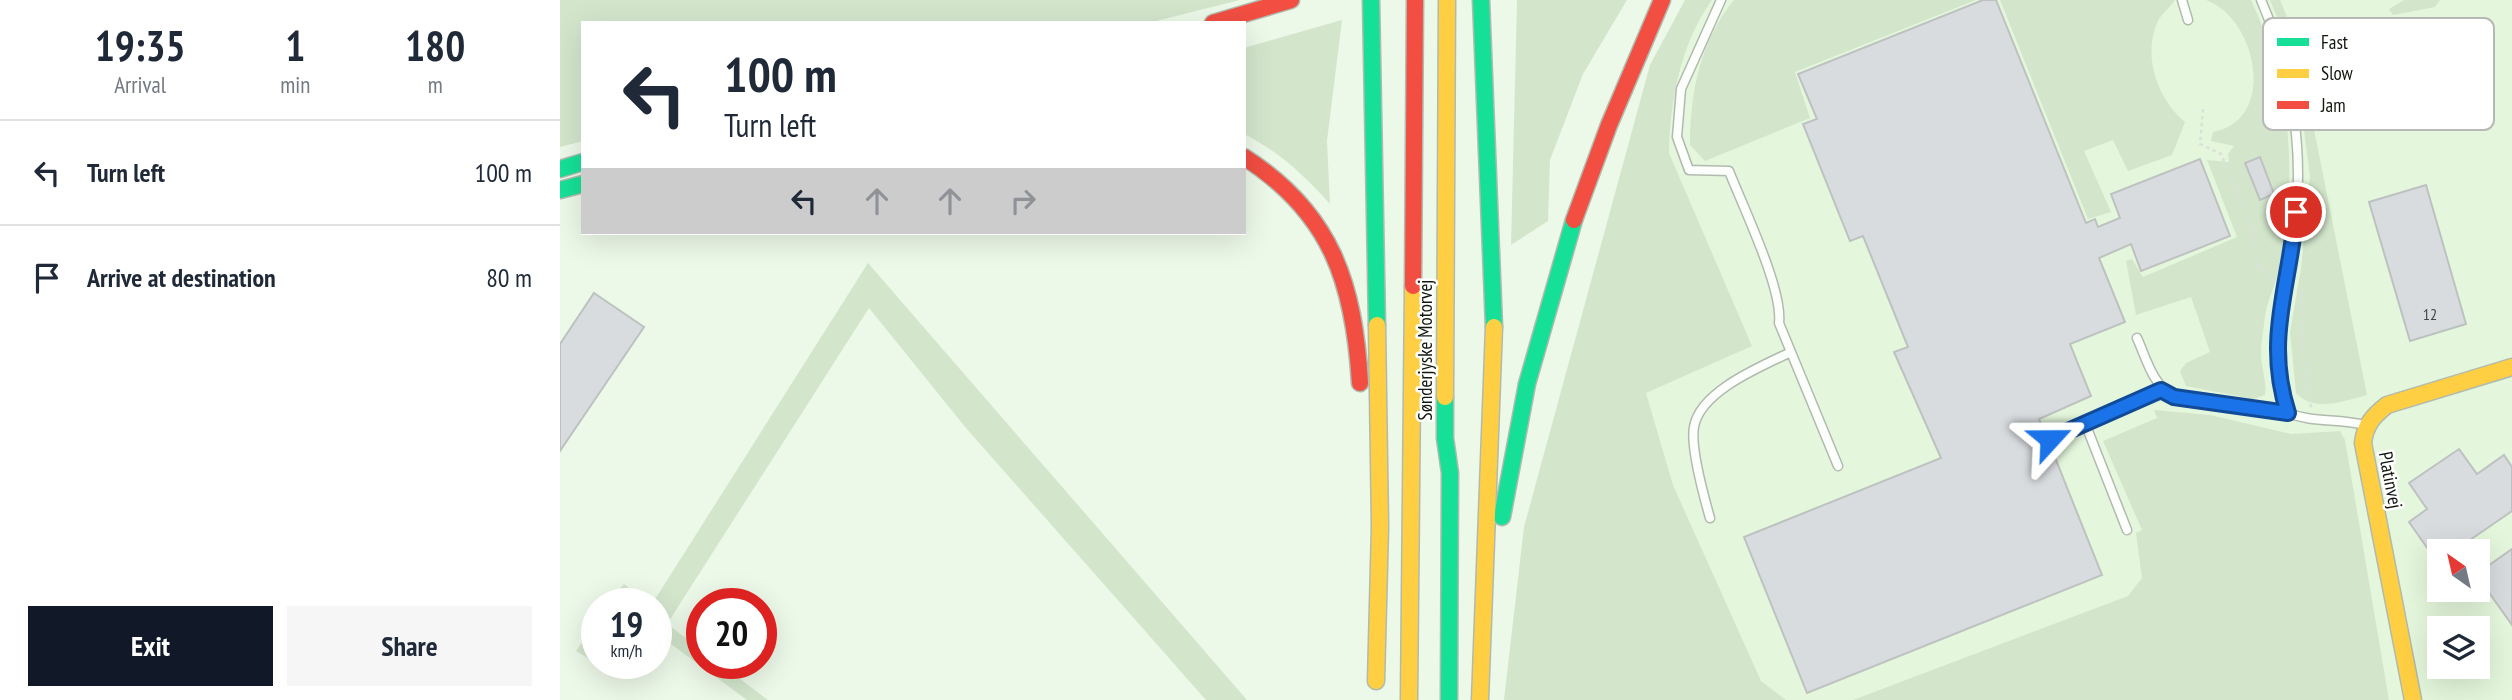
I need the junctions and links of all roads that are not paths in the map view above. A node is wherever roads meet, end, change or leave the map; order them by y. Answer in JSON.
{"nodes":[{"id":1,"x":1291,"y":0,"type":"edge"},
{"id":2,"x":1371,"y":0,"type":"edge"},
{"id":3,"x":1415,"y":0,"type":"edge"},
{"id":4,"x":1447,"y":0,"type":"edge"},
{"id":5,"x":1481,"y":0,"type":"edge"},
{"id":6,"x":1662,"y":0,"type":"edge"},
{"id":7,"x":1721,"y":0,"type":"edge"},
{"id":8,"x":2182,"y":0,"type":"edge"},
{"id":9,"x":2261,"y":0,"type":"edge"},
{"id":10,"x":2269,"y":18,"type":"edge"},
{"id":11,"x":2188,"y":20,"type":"dead end"},
{"id":12,"x":1220,"y":21,"type":"edge"},
{"id":13,"x":2297,"y":130,"type":"edge"},
{"id":14,"x":1246,"y":158,"type":"edge"},
{"id":15,"x":581,"y":163,"type":"edge"},
{"id":16,"x":560,"y":169,"type":"edge"},
{"id":17,"x":581,"y":185,"type":"edge"},
{"id":18,"x":560,"y":190,"type":"edge"},
{"id":19,"x":2137,"y":338,"type":"dead end"},
{"id":20,"x":1791,"y":352,"type":"junction"},
{"id":21,"x":2512,"y":367,"type":"edge"},
{"id":22,"x":2161,"y":390,"type":"junction"},
{"id":23,"x":2288,"y":413,"type":"junction"},
{"id":24,"x":2085,"y":423,"type":"junction"},
{"id":25,"x":2365,"y":425,"type":"junction"},
{"id":26,"x":2050,"y":439,"type":"dead end"},
{"id":27,"x":1838,"y":466,"type":"dead end"},
{"id":28,"x":1710,"y":518,"type":"dead end"},
{"id":29,"x":2127,"y":530,"type":"dead end"},
{"id":30,"x":1482,"y":666,"type":"junction"},
{"id":31,"x":1376,"y":681,"type":"junction"},
{"id":32,"x":1377,"y":700,"type":"edge"},
{"id":33,"x":1409,"y":700,"type":"edge"},
{"id":34,"x":1449,"y":700,"type":"edge"},
{"id":35,"x":1480,"y":700,"type":"edge"},
{"id":36,"x":2413,"y":700,"type":"edge"}],
"edges":[{"from":1,"to":12,"type":"main road"},
{"from":2,"to":31,"type":"main road"},
{"from":3,"to":33,"type":"main road","name":"Sønderjyske Motorvej"},
{"from":4,"to":34,"type":"main road","name":"Sønderjyske Motorvej"},
{"from":5,"to":30,"type":"main road"},
{"from":6,"to":30,"type":"main road"},
{"from":7,"to":20,"type":"lane"},
{"from":8,"to":11,"type":"lane"},
{"from":9,"to":10,"type":"lane"},
{"from":13,"to":23,"type":"lane"},
{"from":14,"to":31,"type":"main road"},
{"from":15,"to":16,"type":"main road"},
{"from":17,"to":18,"type":"main road"},
{"from":19,"to":22,"type":"lane"},
{"from":20,"to":27,"type":"lane"},
{"from":20,"to":28,"type":"lane"},
{"from":21,"to":25,"type":"main road"},
{"from":22,"to":23,"type":"lane"},
{"from":22,"to":24,"type":"lane"},
{"from":23,"to":25,"type":"lane"},
{"from":24,"to":26,"type":"lane"},
{"from":24,"to":29,"type":"lane"},
{"from":25,"to":36,"type":"main road","name":"Platinvej"},
{"from":30,"to":35,"type":"main road"},
{"from":31,"to":32,"type":"main road"}]}
